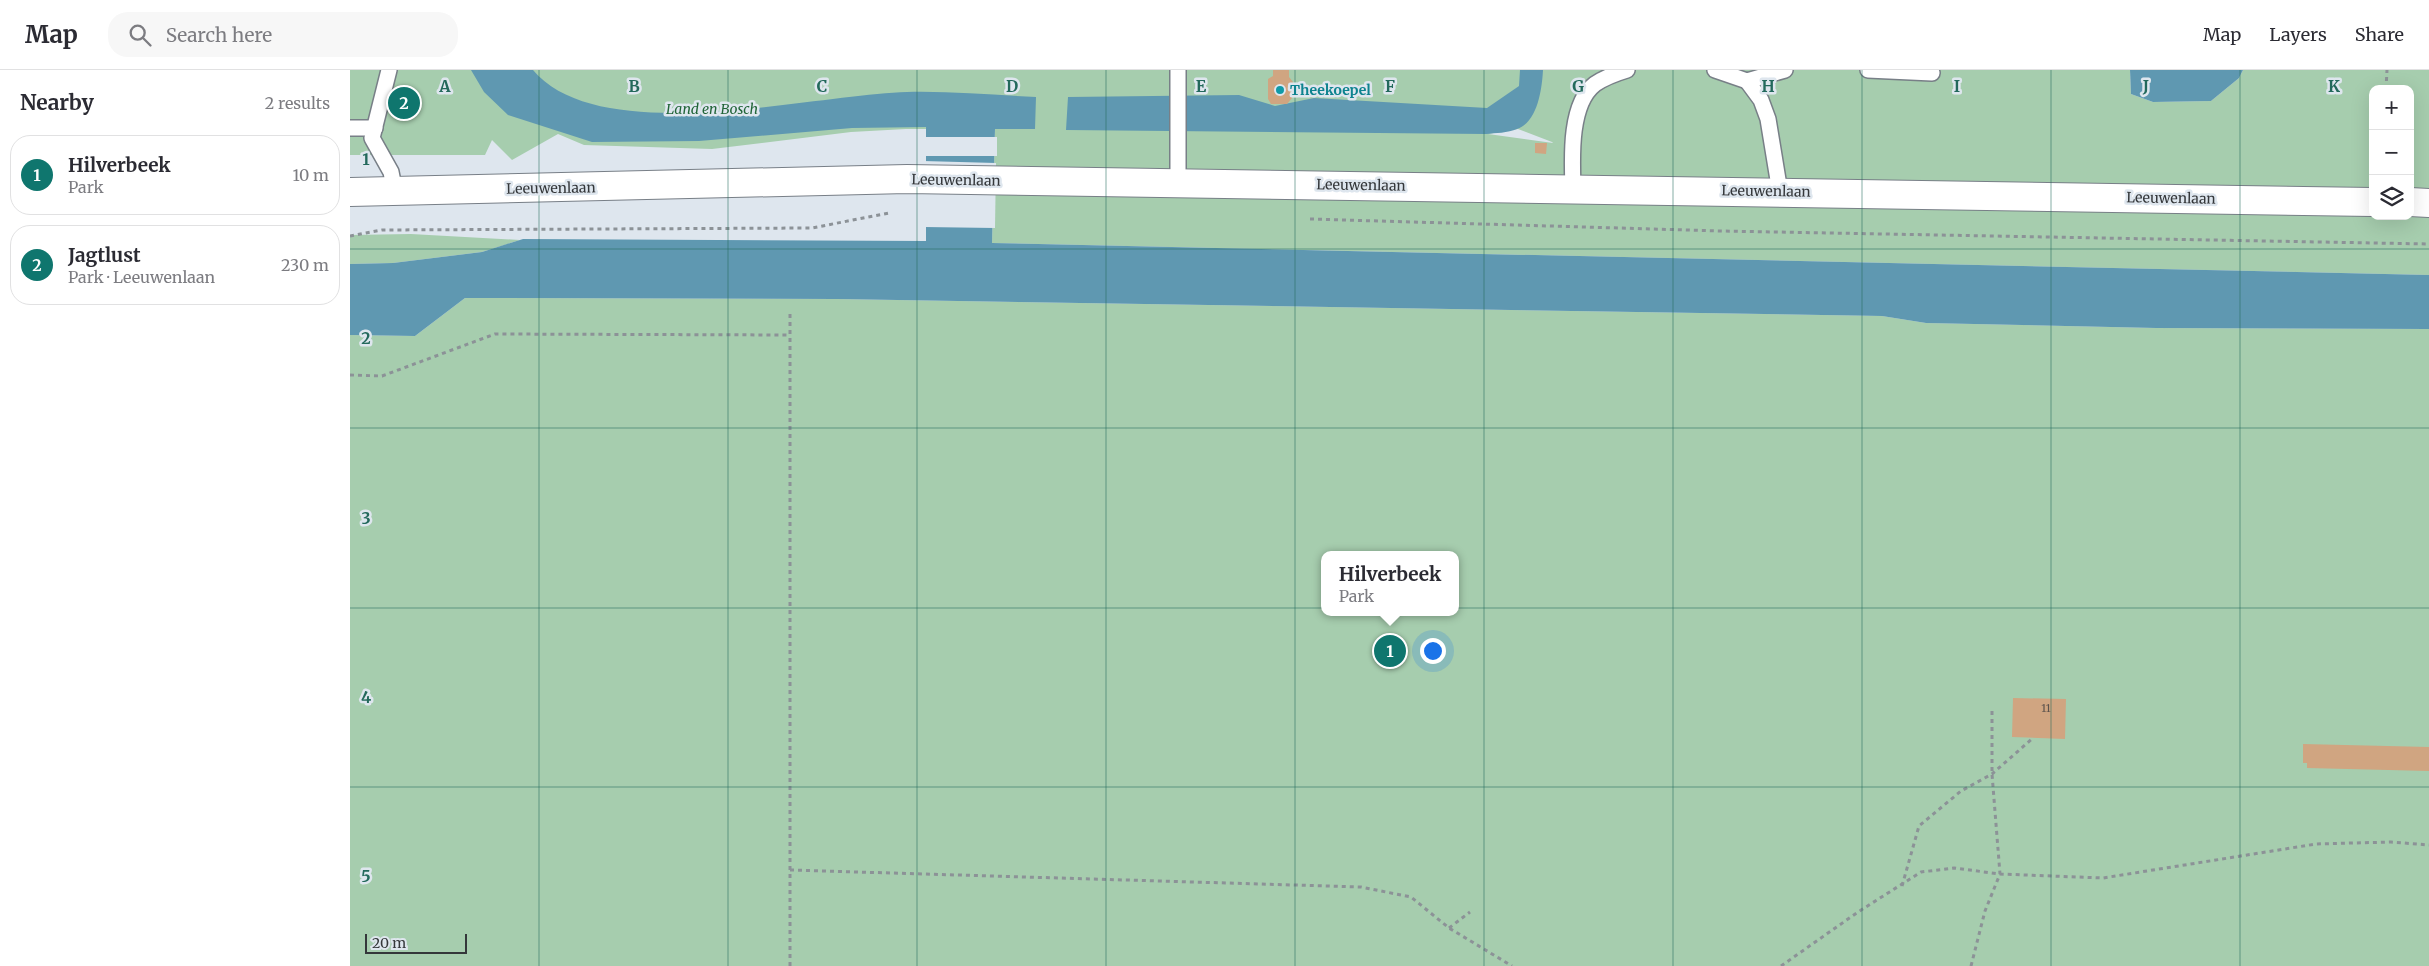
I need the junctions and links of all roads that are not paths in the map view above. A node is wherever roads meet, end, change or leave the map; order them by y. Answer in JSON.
{"nodes":[{"id":1,"x":389,"y":70,"type":"edge"},
{"id":2,"x":1178,"y":70,"type":"edge"},
{"id":3,"x":1628,"y":70,"type":"edge"},
{"id":4,"x":1715,"y":70,"type":"edge"},
{"id":5,"x":1785,"y":70,"type":"edge"},
{"id":6,"x":1868,"y":70,"type":"edge"},
{"id":7,"x":1932,"y":72,"type":"dead end"},
{"id":8,"x":1746,"y":81,"type":"junction"},
{"id":9,"x":350,"y":128,"type":"edge"},
{"id":10,"x":375,"y":128,"type":"junction"},
{"id":11,"x":1178,"y":182,"type":"junction"},
{"id":12,"x":1572,"y":188,"type":"junction"},
{"id":13,"x":350,"y":192,"type":"edge"},
{"id":14,"x":395,"y":192,"type":"junction"},
{"id":15,"x":1780,"y":192,"type":"junction"},
{"id":16,"x":2369,"y":202,"type":"edge"},
{"id":17,"x":2414,"y":202,"type":"edge"},
{"id":18,"x":2429,"y":203,"type":"edge"}],
"edges":[{"from":1,"to":10,"type":"lane"},
{"from":2,"to":11,"type":"lane"},
{"from":3,"to":12,"type":"lane"},
{"from":4,"to":8,"type":"lane"},
{"from":5,"to":8,"type":"lane"},
{"from":6,"to":7,"type":"lane"},
{"from":8,"to":15,"type":"lane"},
{"from":9,"to":10,"type":"lane"},
{"from":10,"to":14,"type":"lane"},
{"from":11,"to":12,"type":"street","name":"Leeuwenlaan"},
{"from":11,"to":14,"type":"street","name":"Leeuwenlaan"},
{"from":12,"to":15,"type":"street","name":"Leeuwenlaan"},
{"from":13,"to":14,"type":"street","name":"Leeuwenlaan"},
{"from":15,"to":16,"type":"street","name":"Leeuwenlaan"},
{"from":17,"to":18,"type":"street"}]}
